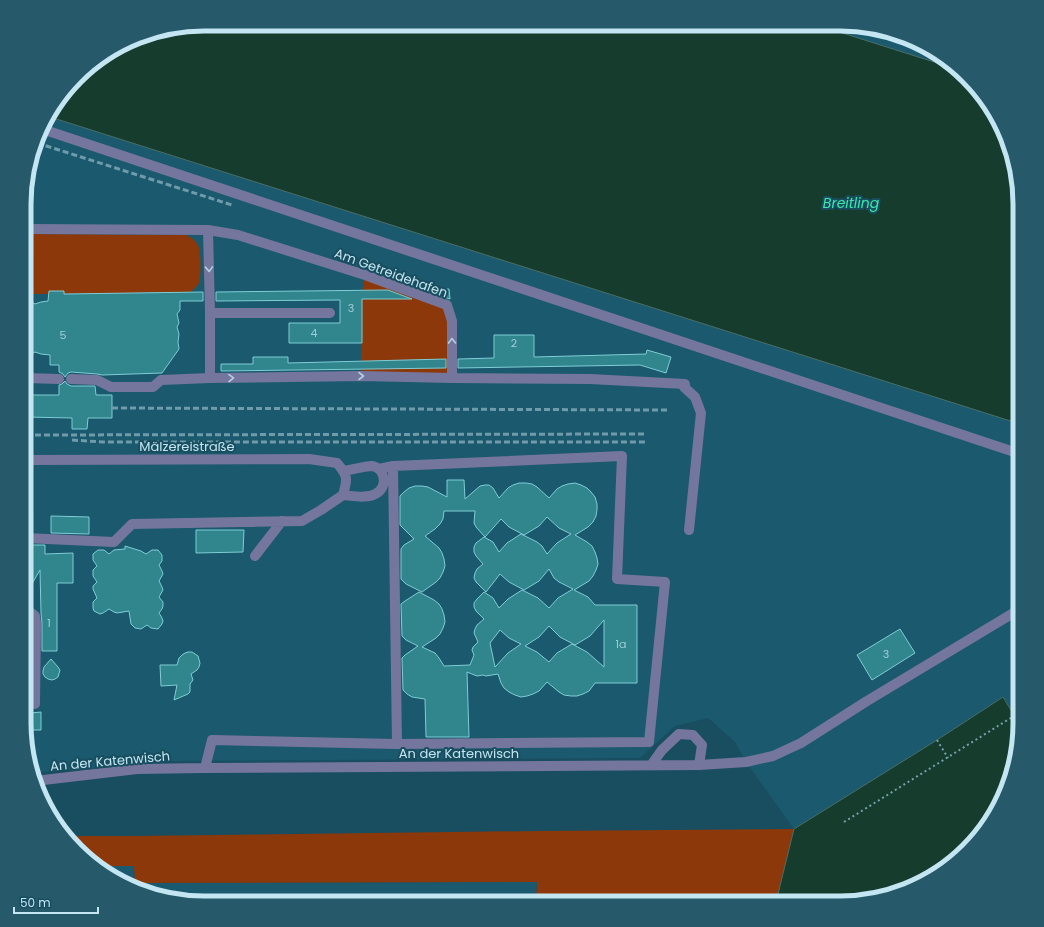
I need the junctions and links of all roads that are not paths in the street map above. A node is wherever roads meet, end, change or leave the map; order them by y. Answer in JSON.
{"nodes":[{"id":1,"x":47,"y":131,"type":"edge"},
{"id":2,"x":31,"y":229,"type":"edge"},
{"id":3,"x":208,"y":230,"type":"junction"},
{"id":4,"x":210,"y":313,"type":"junction"},
{"id":5,"x":330,"y":313,"type":"dead end"},
{"id":6,"x":31,"y":378,"type":"edge"},
{"id":7,"x":210,"y":378,"type":"junction"},
{"id":8,"x":452,"y":378,"type":"junction"},
{"id":9,"x":59,"y":379,"type":"dead end"},
{"id":10,"x":72,"y":379,"type":"dead end"},
{"id":11,"x":1013,"y":452,"type":"edge"},
{"id":12,"x":31,"y":460,"type":"edge"},
{"id":13,"x":393,"y":466,"type":"junction"},
{"id":14,"x":379,"y":469,"type":"junction"},
{"id":15,"x":344,"y":471,"type":"junction"},
{"id":16,"x":343,"y":495,"type":"junction"},
{"id":17,"x":282,"y":521,"type":"junction"},
{"id":18,"x":689,"y":530,"type":"dead end"},
{"id":19,"x":31,"y":538,"type":"edge"},
{"id":20,"x":255,"y":556,"type":"dead end"},
{"id":21,"x":31,"y":613,"type":"edge"},
{"id":22,"x":1013,"y":613,"type":"edge"},
{"id":23,"x":35,"y":704,"type":"dead end"},
{"id":24,"x":397,"y":744,"type":"junction"},
{"id":25,"x":652,"y":764,"type":"junction"},
{"id":26,"x":699,"y":765,"type":"junction"},
{"id":27,"x":206,"y":768,"type":"junction"},
{"id":28,"x":41,"y":780,"type":"edge"}],
"edges":[{"from":1,"to":11,"type":"street"},
{"from":2,"to":3,"type":"street","name":"Am Getreidehafen"},
{"from":3,"to":4,"type":"street","one_way":true},
{"from":8,"to":3,"type":"street","name":"Am Getreidehafen","one_way":true},
{"from":4,"to":5,"type":"street"},
{"from":4,"to":7,"type":"street"},
{"from":6,"to":9,"type":"street"},
{"from":7,"to":8,"type":"street","one_way":true},
{"from":7,"to":10,"type":"street"},
{"from":8,"to":18,"type":"street"},
{"from":12,"to":15,"type":"street","name":"Mälzereistraße"},
{"from":13,"to":14,"type":"street"},
{"from":13,"to":24,"type":"street"},
{"from":13,"to":24,"type":"street"},
{"from":14,"to":15,"type":"street"},
{"from":14,"to":16,"type":"street"},
{"from":15,"to":16,"type":"street"},
{"from":16,"to":17,"type":"street"},
{"from":17,"to":19,"type":"street"},
{"from":17,"to":20,"type":"street"},
{"from":21,"to":23,"type":"street"},
{"from":22,"to":26,"type":"street","name":"An der Katenwisch"},
{"from":24,"to":27,"type":"street"},
{"from":25,"to":26,"type":"street","name":"An der Katenwisch"},
{"from":25,"to":26,"type":"street"},
{"from":25,"to":27,"type":"street","name":"An der Katenwisch"},
{"from":27,"to":28,"type":"street","name":"An der Katenwisch"}]}
